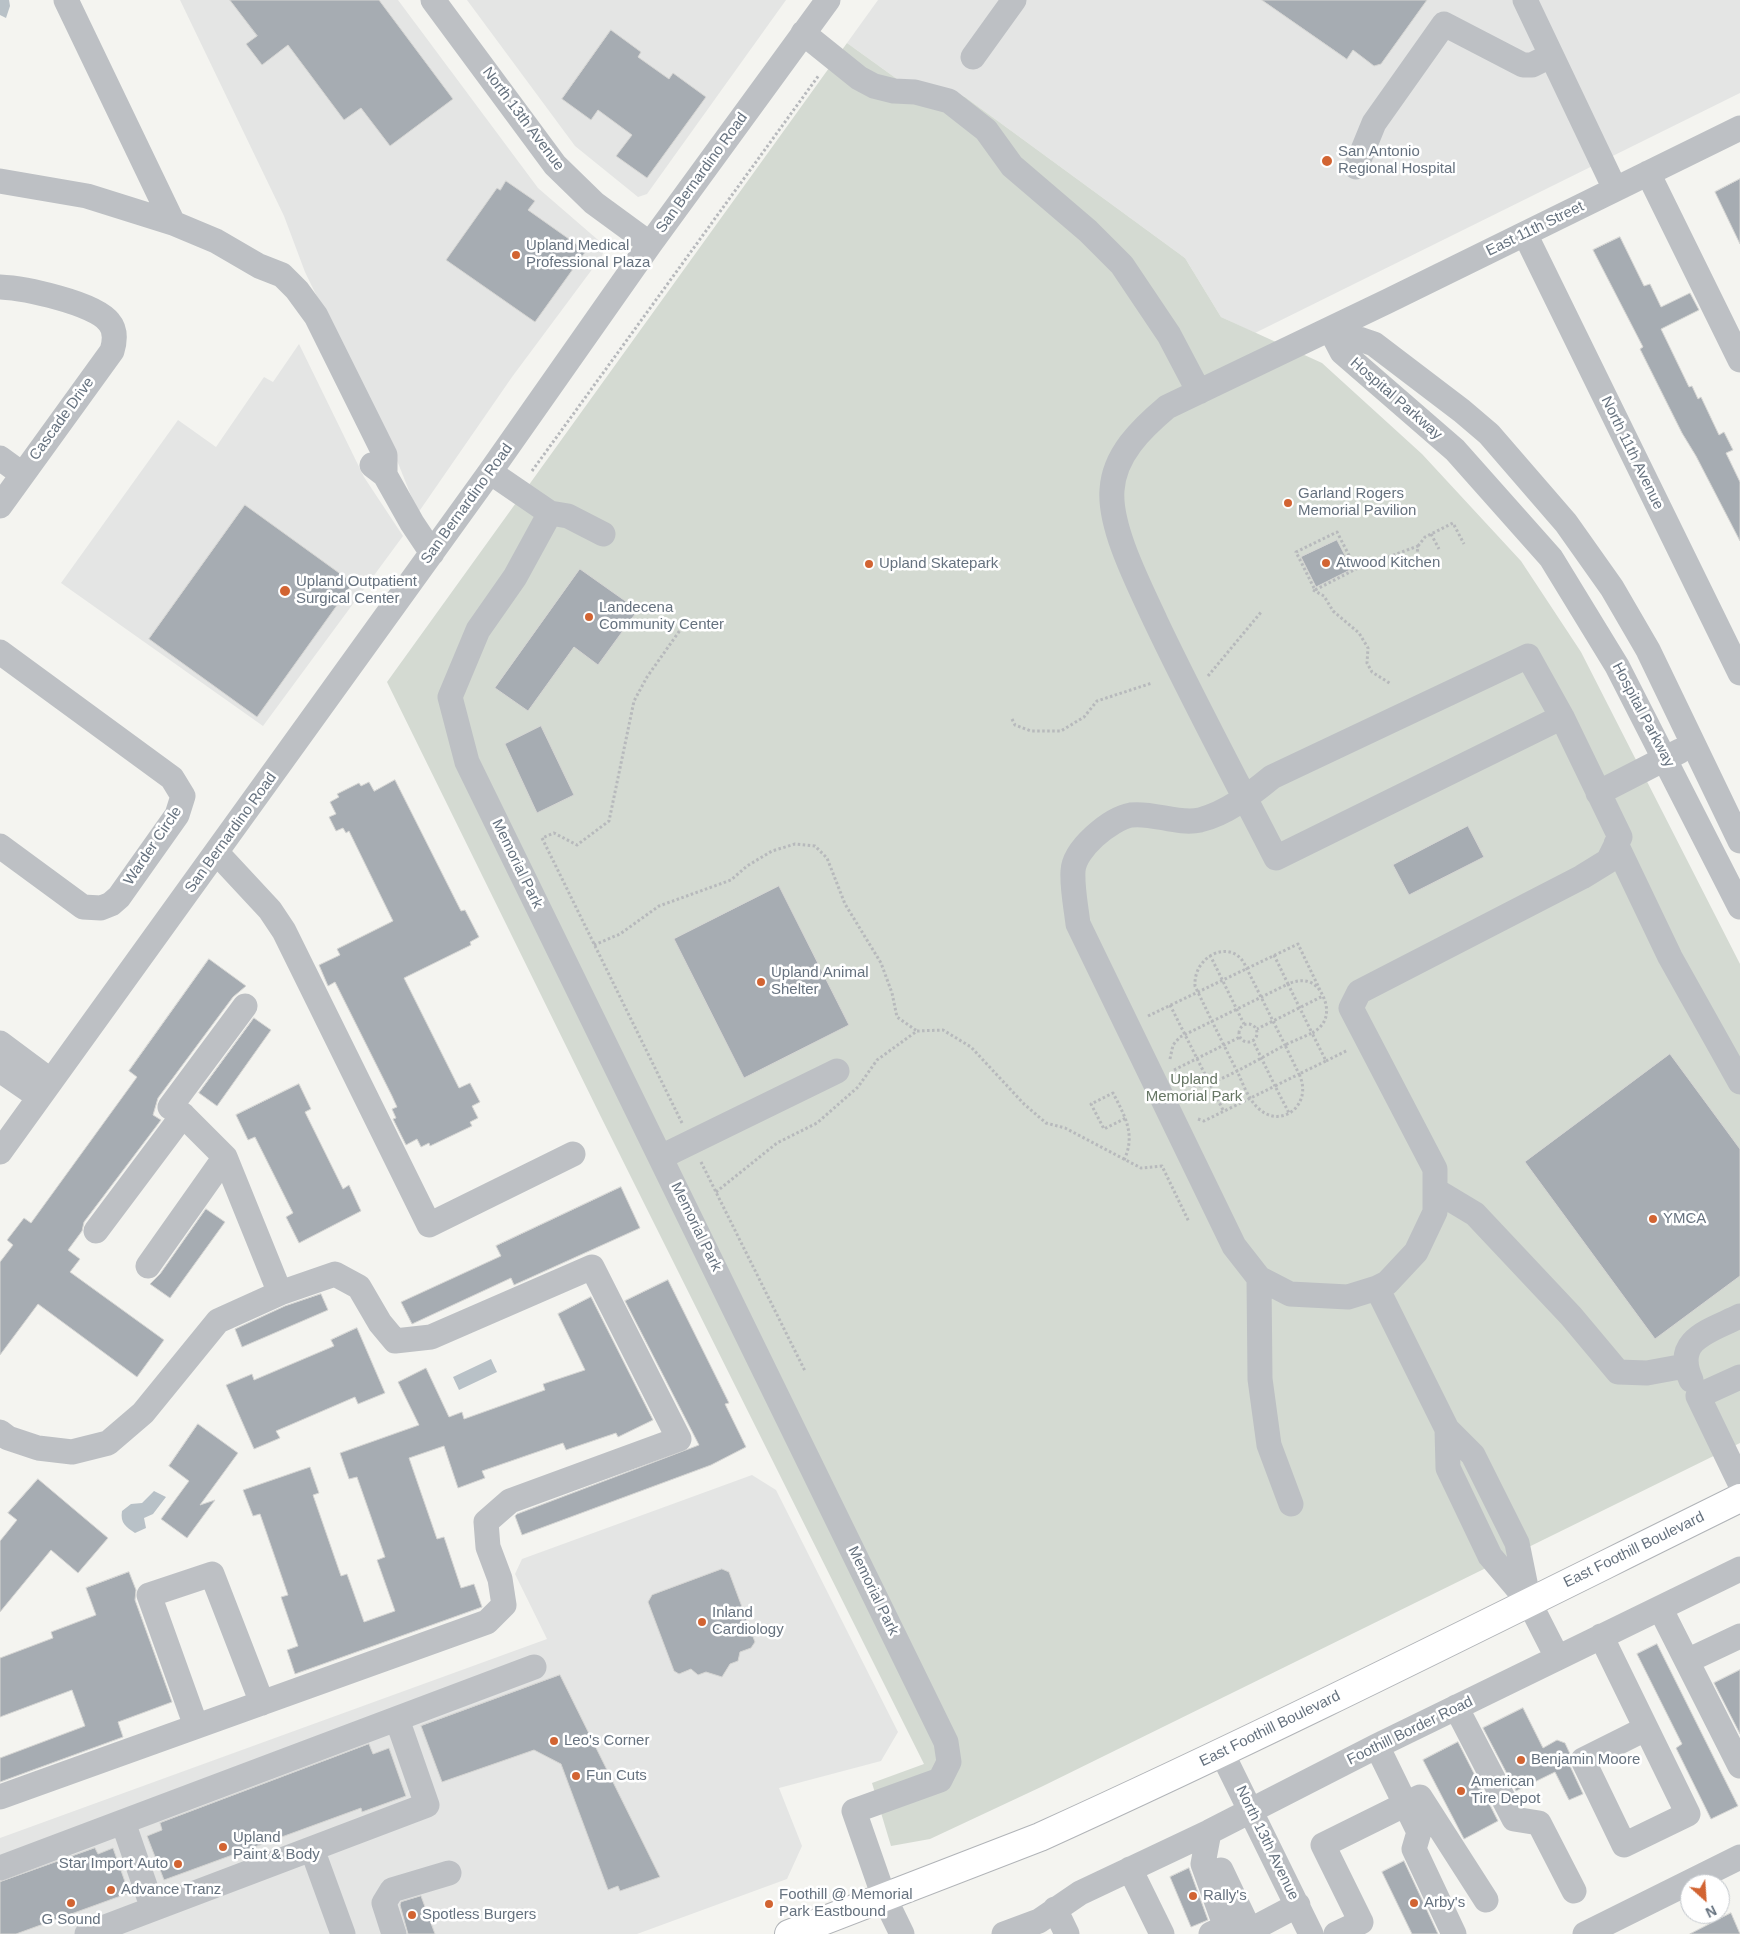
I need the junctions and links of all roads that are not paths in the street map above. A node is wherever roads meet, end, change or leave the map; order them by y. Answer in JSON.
{"nodes":[{"id":1,"x":66,"y":0,"type":"edge"},
{"id":2,"x":433,"y":0,"type":"edge"},
{"id":3,"x":828,"y":0,"type":"edge"},
{"id":4,"x":1014,"y":0,"type":"edge"},
{"id":5,"x":1525,"y":0,"type":"edge"},
{"id":6,"x":803,"y":33,"type":"junction"},
{"id":7,"x":1550,"y":56,"type":"junction"},
{"id":8,"x":973,"y":57,"type":"dead end"},
{"id":9,"x":1740,"y":128,"type":"edge"},
{"id":10,"x":1356,"y":167,"type":"dead end"},
{"id":11,"x":1648,"y":173,"type":"junction"},
{"id":12,"x":0,"y":180,"type":"edge"},
{"id":13,"x":1615,"y":189,"type":"junction"},
{"id":14,"x":174,"y":223,"type":"junction"},
{"id":15,"x":1525,"y":234,"type":"junction"},
{"id":16,"x":650,"y":244,"type":"junction"},
{"id":17,"x":0,"y":287,"type":"edge"},
{"id":18,"x":1330,"y":329,"type":"junction"},
{"id":19,"x":1740,"y":360,"type":"edge"},
{"id":20,"x":1199,"y":392,"type":"junction"},
{"id":21,"x":0,"y":458,"type":"edge"},
{"id":22,"x":490,"y":472,"type":"junction"},
{"id":23,"x":22,"y":474,"type":"junction"},
{"id":24,"x":0,"y":506,"type":"edge"},
{"id":25,"x":550,"y":513,"type":"junction"},
{"id":26,"x":603,"y":534,"type":"dead end"},
{"id":27,"x":432,"y":553,"type":"junction"},
{"id":28,"x":0,"y":652,"type":"edge"},
{"id":29,"x":1740,"y":673,"type":"edge"},
{"id":30,"x":1562,"y":717,"type":"junction"},
{"id":31,"x":1694,"y":745,"type":"junction"},
{"id":32,"x":1665,"y":758,"type":"junction"},
{"id":33,"x":1598,"y":793,"type":"junction"},
{"id":34,"x":1245,"y":799,"type":"junction"},
{"id":35,"x":1740,"y":841,"type":"edge"},
{"id":36,"x":1616,"y":844,"type":"junction"},
{"id":37,"x":0,"y":846,"type":"edge"},
{"id":38,"x":217,"y":853,"type":"junction"},
{"id":39,"x":1740,"y":907,"type":"edge"},
{"id":40,"x":245,"y":1006,"type":"dead end"},
{"id":41,"x":0,"y":1043,"type":"edge"},
{"id":42,"x":0,"y":1070,"type":"edge"},
{"id":43,"x":837,"y":1071,"type":"dead end"},
{"id":44,"x":1740,"y":1082,"type":"edge"},
{"id":45,"x":45,"y":1089,"type":"junction"},
{"id":46,"x":183,"y":1115,"type":"junction"},
{"id":47,"x":0,"y":1152,"type":"edge"},
{"id":48,"x":573,"y":1154,"type":"dead end"},
{"id":49,"x":226,"y":1157,"type":"junction"},
{"id":50,"x":661,"y":1157,"type":"junction"},
{"id":51,"x":1435,"y":1190,"type":"junction"},
{"id":52,"x":96,"y":1231,"type":"dead end"},
{"id":53,"x":148,"y":1266,"type":"dead end"},
{"id":54,"x":1259,"y":1278,"type":"junction"},
{"id":55,"x":1377,"y":1288,"type":"junction"},
{"id":56,"x":280,"y":1294,"type":"junction"},
{"id":57,"x":1740,"y":1316,"type":"edge"},
{"id":58,"x":1685,"y":1366,"type":"junction"},
{"id":59,"x":1740,"y":1377,"type":"edge"},
{"id":60,"x":1698,"y":1396,"type":"junction"},
{"id":61,"x":3,"y":1440,"type":"edge"},
{"id":62,"x":1740,"y":1483,"type":"edge"},
{"id":63,"x":1740,"y":1498,"type":"edge"},
{"id":64,"x":1290,"y":1504,"type":"dead end"},
{"id":65,"x":1740,"y":1569,"type":"edge"},
{"id":66,"x":1529,"y":1602,"type":"junction"},
{"id":67,"x":1660,"y":1608,"type":"junction"},
{"id":68,"x":1601,"y":1636,"type":"junction"},
{"id":69,"x":1740,"y":1636,"type":"edge"},
{"id":70,"x":1557,"y":1657,"type":"junction"},
{"id":71,"x":1687,"y":1662,"type":"junction"},
{"id":72,"x":534,"y":1667,"type":"dead end"},
{"id":73,"x":262,"y":1703,"type":"junction"},
{"id":74,"x":1456,"y":1707,"type":"junction"},
{"id":75,"x":397,"y":1719,"type":"junction"},
{"id":76,"x":196,"y":1726,"type":"junction"},
{"id":77,"x":1645,"y":1728,"type":"junction"},
{"id":78,"x":1377,"y":1746,"type":"junction"},
{"id":79,"x":1222,"y":1753,"type":"junction"},
{"id":80,"x":1740,"y":1766,"type":"edge"},
{"id":81,"x":0,"y":1797,"type":"edge"},
{"id":82,"x":1406,"y":1803,"type":"junction"},
{"id":83,"x":1252,"y":1810,"type":"junction"},
{"id":84,"x":123,"y":1822,"type":"junction"},
{"id":85,"x":312,"y":1849,"type":"junction"},
{"id":86,"x":1205,"y":1849,"type":"junction"},
{"id":87,"x":1740,"y":1857,"type":"edge"},
{"id":88,"x":0,"y":1868,"type":"edge"},
{"id":89,"x":1130,"y":1869,"type":"junction"},
{"id":90,"x":449,"y":1873,"type":"dead end"},
{"id":91,"x":1574,"y":1891,"type":"dead end"},
{"id":92,"x":884,"y":1897,"type":"junction"},
{"id":93,"x":1486,"y":1900,"type":"dead end"},
{"id":94,"x":1298,"y":1905,"type":"junction"},
{"id":95,"x":152,"y":1909,"type":"junction"},
{"id":96,"x":1055,"y":1910,"type":"junction"},
{"id":97,"x":1364,"y":1928,"type":"edge"},
{"id":98,"x":1247,"y":1932,"type":"edge"},
{"id":99,"x":87,"y":1934,"type":"edge"},
{"id":100,"x":343,"y":1934,"type":"edge"},
{"id":101,"x":394,"y":1934,"type":"edge"},
{"id":102,"x":789,"y":1934,"type":"edge"},
{"id":103,"x":902,"y":1934,"type":"edge"},
{"id":104,"x":1004,"y":1934,"type":"edge"},
{"id":105,"x":1067,"y":1934,"type":"edge"},
{"id":106,"x":1162,"y":1934,"type":"edge"},
{"id":107,"x":1211,"y":1934,"type":"edge"},
{"id":108,"x":1311,"y":1934,"type":"edge"},
{"id":109,"x":1336,"y":1934,"type":"edge"},
{"id":110,"x":1454,"y":1934,"type":"edge"},
{"id":111,"x":1585,"y":1934,"type":"edge"}],
"edges":[{"from":1,"to":14,"type":"street"},
{"from":2,"to":16,"type":"street","name":"North 13th Avenue"},
{"from":3,"to":6,"type":"street","name":"San Bernardino Road"},
{"from":4,"to":8,"type":"street"},
{"from":5,"to":7,"type":"street"},
{"from":6,"to":16,"type":"street","name":"San Bernardino Road"},
{"from":6,"to":20,"type":"street"},
{"from":7,"to":10,"type":"street"},
{"from":7,"to":13,"type":"street"},
{"from":9,"to":11,"type":"street","name":"East 11th Street"},
{"from":11,"to":13,"type":"street","name":"East 11th Street"},
{"from":11,"to":19,"type":"street"},
{"from":12,"to":14,"type":"street"},
{"from":13,"to":15,"type":"street","name":"East 11th Street"},
{"from":14,"to":27,"type":"street"},
{"from":15,"to":18,"type":"street","name":"East 11th Street"},
{"from":15,"to":29,"type":"street","name":"North 11th Avenue"},
{"from":16,"to":22,"type":"street","name":"San Bernardino Road"},
{"from":17,"to":23,"type":"street","name":"Cascade Drive"},
{"from":18,"to":20,"type":"street","name":"East 11th Street"},
{"from":18,"to":31,"type":"street","name":"Hospital Parkway"},
{"from":18,"to":32,"type":"street","name":"Hospital Parkway"},
{"from":20,"to":34,"type":"street","name":"East 11th Street"},
{"from":21,"to":23,"type":"street"},
{"from":22,"to":25,"type":"street"},
{"from":22,"to":27,"type":"street","name":"San Bernardino Road"},
{"from":23,"to":24,"type":"street","name":"Cascade Drive"},
{"from":25,"to":26,"type":"street"},
{"from":25,"to":50,"type":"street","name":"Memorial Park"},
{"from":27,"to":38,"type":"street","name":"San Bernardino Road"},
{"from":28,"to":37,"type":"street","name":"Warder Circle"},
{"from":30,"to":33,"type":"street"},
{"from":30,"to":34,"type":"street","name":"East 11th Street"},
{"from":30,"to":34,"type":"street"},
{"from":31,"to":32,"type":"street"},
{"from":31,"to":35,"type":"street","name":"Hospital Parkway"},
{"from":32,"to":33,"type":"street"},
{"from":32,"to":39,"type":"street","name":"Hospital Parkway"},
{"from":33,"to":36,"type":"street"},
{"from":34,"to":54,"type":"street"},
{"from":36,"to":44,"type":"street"},
{"from":36,"to":51,"type":"street"},
{"from":38,"to":45,"type":"street","name":"San Bernardino Road"},
{"from":38,"to":48,"type":"street"},
{"from":40,"to":46,"type":"street"},
{"from":41,"to":45,"type":"street"},
{"from":42,"to":45,"type":"street"},
{"from":43,"to":50,"type":"street"},
{"from":45,"to":47,"type":"street","name":"San Bernardino Road"},
{"from":46,"to":49,"type":"street"},
{"from":46,"to":52,"type":"street"},
{"from":49,"to":53,"type":"street"},
{"from":49,"to":56,"type":"street"},
{"from":50,"to":92,"type":"street","name":"Memorial Park"},
{"from":51,"to":55,"type":"street"},
{"from":51,"to":58,"type":"street"},
{"from":54,"to":55,"type":"street"},
{"from":54,"to":64,"type":"street"},
{"from":55,"to":66,"type":"street"},
{"from":56,"to":61,"type":"street"},
{"from":56,"to":73,"type":"street"},
{"from":57,"to":58,"type":"street"},
{"from":58,"to":60,"type":"street"},
{"from":59,"to":60,"type":"street"},
{"from":60,"to":62,"type":"street"},
{"from":63,"to":66,"type":"main road","name":"East Foothill Boulevard"},
{"from":65,"to":67,"type":"street","name":"Foothill Border Road"},
{"from":66,"to":70,"type":"street"},
{"from":66,"to":79,"type":"main road","name":"East Foothill Boulevard"},
{"from":67,"to":68,"type":"street","name":"Foothill Border Road"},
{"from":67,"to":71,"type":"street"},
{"from":68,"to":70,"type":"street","name":"Foothill Border Road"},
{"from":68,"to":77,"type":"street"},
{"from":69,"to":71,"type":"street"},
{"from":70,"to":74,"type":"street","name":"Foothill Border Road"},
{"from":71,"to":80,"type":"street"},
{"from":72,"to":75,"type":"street"},
{"from":73,"to":76,"type":"street"},
{"from":73,"to":76,"type":"street"},
{"from":74,"to":78,"type":"street","name":"Foothill Border Road"},
{"from":74,"to":91,"type":"street"},
{"from":75,"to":84,"type":"street"},
{"from":75,"to":85,"type":"street"},
{"from":76,"to":81,"type":"street"},
{"from":77,"to":77,"type":"street"},
{"from":78,"to":82,"type":"street"},
{"from":78,"to":83,"type":"street","name":"Foothill Border Road"},
{"from":79,"to":83,"type":"street","name":"North 13th Avenue"},
{"from":79,"to":92,"type":"main road","name":"East Foothill Boulevard"},
{"from":82,"to":93,"type":"street"},
{"from":82,"to":97,"type":"street"},
{"from":82,"to":110,"type":"street"},
{"from":83,"to":86,"type":"street","name":"Foothill Border Road"},
{"from":83,"to":94,"type":"street","name":"North 13th Avenue"},
{"from":84,"to":88,"type":"street"},
{"from":84,"to":95,"type":"street"},
{"from":85,"to":95,"type":"street"},
{"from":85,"to":100,"type":"street"},
{"from":86,"to":89,"type":"street","name":"Foothill Border Road"},
{"from":86,"to":98,"type":"street"},
{"from":86,"to":107,"type":"street"},
{"from":87,"to":111,"type":"street"},
{"from":89,"to":96,"type":"street","name":"Foothill Border Road"},
{"from":89,"to":106,"type":"street"},
{"from":90,"to":101,"type":"street"},
{"from":92,"to":102,"type":"main road","name":"East Foothill Boulevard"},
{"from":92,"to":103,"type":"street"},
{"from":94,"to":98,"type":"street"},
{"from":94,"to":108,"type":"street","name":"North 13th Avenue"},
{"from":95,"to":99,"type":"street"},
{"from":96,"to":104,"type":"street","name":"Foothill Border Road"},
{"from":96,"to":105,"type":"street"},
{"from":97,"to":109,"type":"street"}]}
